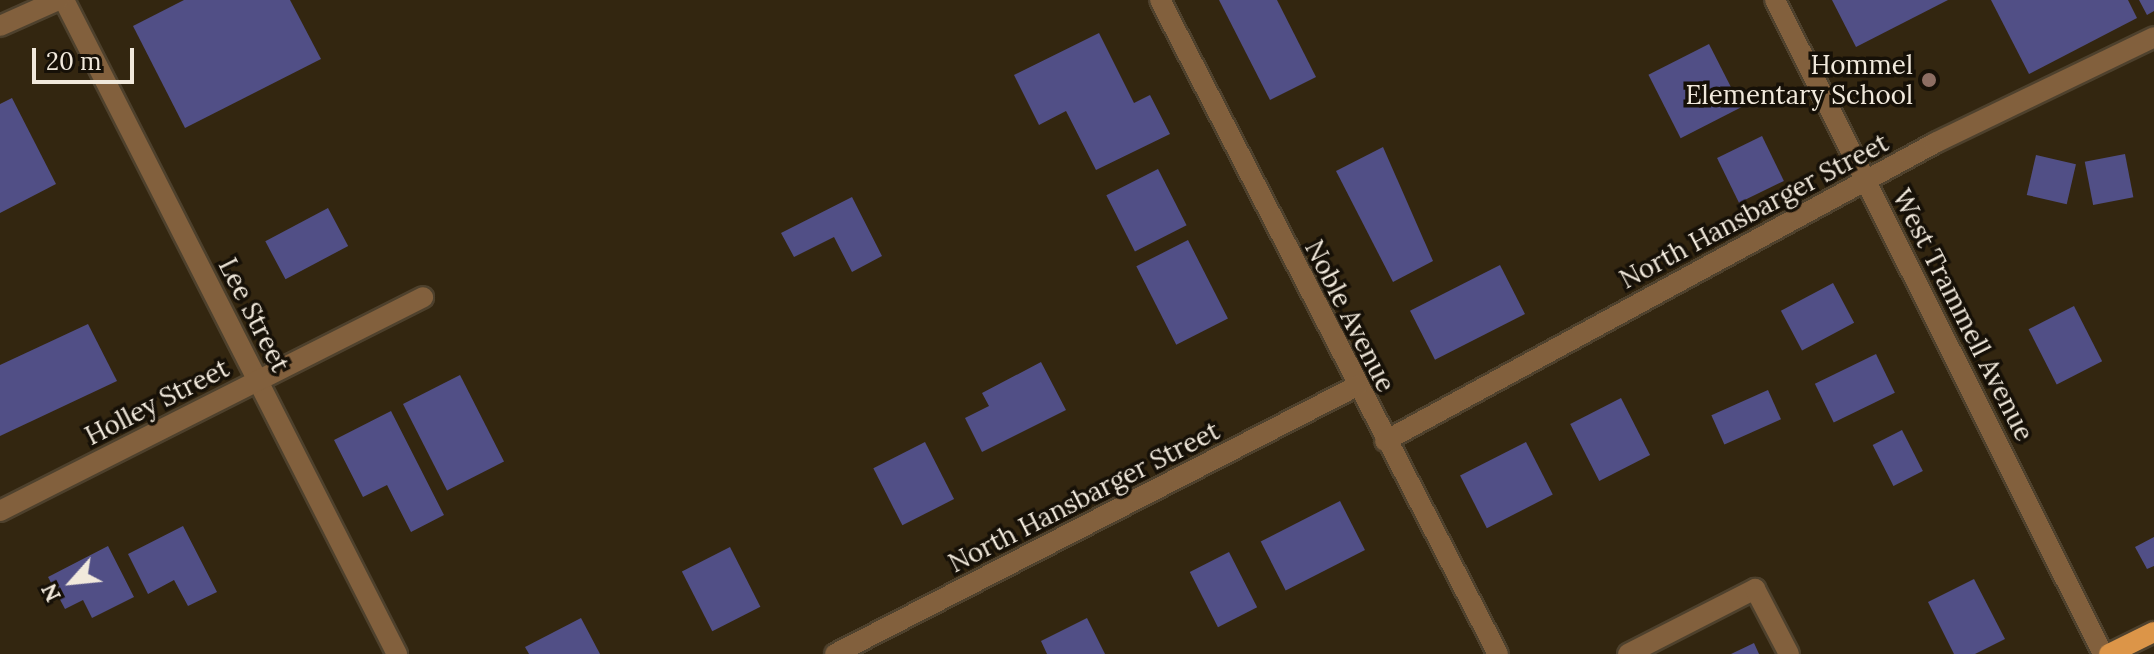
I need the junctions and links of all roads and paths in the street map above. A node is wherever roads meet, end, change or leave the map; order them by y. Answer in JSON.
{"nodes":[{"id":1,"x":58,"y":0,"type":"edge"},
{"id":2,"x":64,"y":0,"type":"edge"},
{"id":3,"x":1160,"y":0,"type":"edge"},
{"id":4,"x":1775,"y":0,"type":"edge"},
{"id":5,"x":0,"y":26,"type":"edge"},
{"id":6,"x":2154,"y":37,"type":"edge"},
{"id":7,"x":1866,"y":180,"type":"junction"},
{"id":8,"x":423,"y":297,"type":"dead end"},
{"id":9,"x":258,"y":380,"type":"junction"},
{"id":10,"x":1357,"y":386,"type":"junction"},
{"id":11,"x":1385,"y":441,"type":"junction"},
{"id":12,"x":0,"y":511,"type":"edge"},
{"id":13,"x":2154,"y":632,"type":"edge"},
{"id":14,"x":397,"y":654,"type":"edge"},
{"id":15,"x":835,"y":654,"type":"edge"},
{"id":16,"x":1498,"y":654,"type":"edge"},
{"id":17,"x":1628,"y":654,"type":"edge"},
{"id":18,"x":1789,"y":654,"type":"edge"},
{"id":19,"x":2103,"y":654,"type":"edge"},
{"id":20,"x":2109,"y":654,"type":"edge"}],
"edges":[{"from":1,"to":5,"type":"street"},
{"from":2,"to":9,"type":"street","name":"Lee Street"},
{"from":3,"to":10,"type":"street","name":"Noble Avenue"},
{"from":4,"to":7,"type":"street","name":"West Trammell Avenue"},
{"from":6,"to":7,"type":"street","name":"North Hansbarger Street"},
{"from":7,"to":11,"type":"street","name":"North Hansbarger Street"},
{"from":7,"to":19,"type":"street","name":"West Trammell Avenue"},
{"from":8,"to":9,"type":"street","name":"Holley Street"},
{"from":9,"to":12,"type":"street","name":"Holley Street"},
{"from":9,"to":14,"type":"street","name":"Lee Street"},
{"from":10,"to":11,"type":"street","name":"Noble Avenue"},
{"from":10,"to":15,"type":"street","name":"North Hansbarger Street"},
{"from":11,"to":16,"type":"street","name":"Noble Avenue"},
{"from":13,"to":20,"type":"main road"},
{"from":17,"to":18,"type":"street"}]}
